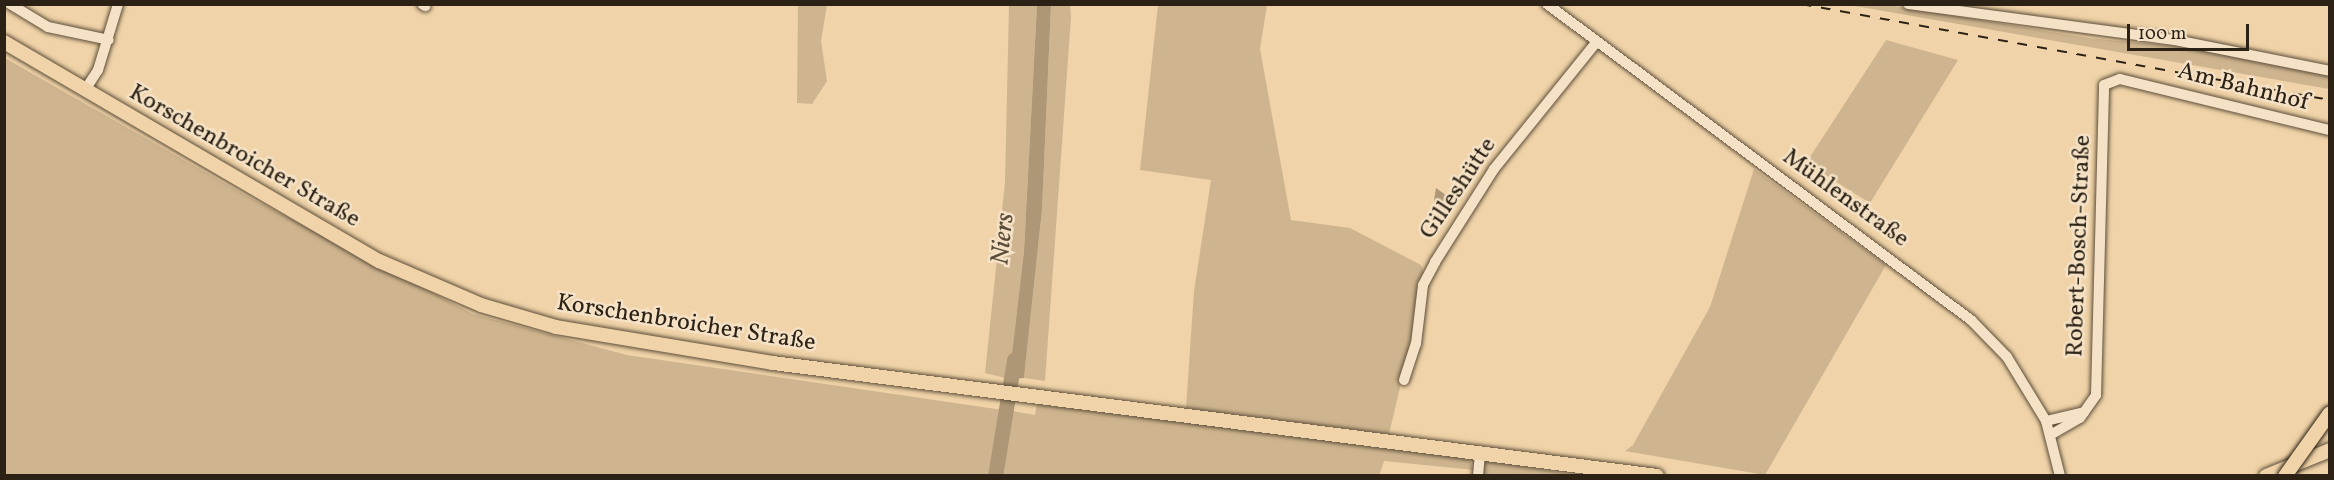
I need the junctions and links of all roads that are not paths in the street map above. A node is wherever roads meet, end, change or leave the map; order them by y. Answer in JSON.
{"nodes":[{"id":1,"x":10,"y":4,"type":"edge"},
{"id":2,"x":118,"y":4,"type":"edge"},
{"id":3,"x":1547,"y":4,"type":"edge"},
{"id":4,"x":1908,"y":4,"type":"edge"},
{"id":5,"x":109,"y":40,"type":"junction"},
{"id":6,"x":4,"y":42,"type":"edge"},
{"id":7,"x":1595,"y":44,"type":"junction"},
{"id":8,"x":2330,"y":71,"type":"edge"},
{"id":9,"x":2111,"y":80,"type":"joint"},
{"id":10,"x":85,"y":90,"type":"junction"},
{"id":11,"x":2330,"y":130,"type":"edge"},
{"id":12,"x":1404,"y":380,"type":"dead end"},
{"id":13,"x":2084,"y":412,"type":"junction"},
{"id":14,"x":2330,"y":413,"type":"edge"},
{"id":15,"x":2046,"y":421,"type":"junction"},
{"id":16,"x":2052,"y":434,"type":"junction"},
{"id":17,"x":2330,"y":450,"type":"edge"},
{"id":18,"x":1480,"y":454,"type":"junction"},
{"id":19,"x":1478,"y":476,"type":"edge"},
{"id":20,"x":1657,"y":476,"type":"edge"},
{"id":21,"x":2060,"y":476,"type":"edge"},
{"id":22,"x":2266,"y":476,"type":"edge"},
{"id":23,"x":2285,"y":476,"type":"edge"}],
"edges":[{"from":1,"to":5,"type":"street"},
{"from":2,"to":5,"type":"street"},
{"from":3,"to":7,"type":"street","name":"Mühlenstraße"},
{"from":4,"to":8,"type":"street"},
{"from":5,"to":10,"type":"street"},
{"from":6,"to":10,"type":"main road","name":"Korschenbroicher Straße"},
{"from":7,"to":12,"type":"street","name":"Gilleshütte"},
{"from":7,"to":15,"type":"street","name":"Mühlenstraße"},
{"from":9,"to":11,"type":"street","name":"Am Bahnhof"},
{"from":9,"to":13,"type":"street","name":"Robert-Bosch-Straße"},
{"from":10,"to":18,"type":"main road","name":"Korschenbroicher Straße"},
{"from":13,"to":15,"type":"street"},
{"from":13,"to":16,"type":"street","name":"Robert-Bosch-Straße"},
{"from":14,"to":23,"type":"main road","bridge":true},
{"from":15,"to":16,"type":"street","name":"Mühlenstraße"},
{"from":16,"to":21,"type":"street","name":"Mühlenstraße"},
{"from":17,"to":22,"type":"main road"},
{"from":18,"to":19,"type":"street"},
{"from":18,"to":20,"type":"main road","name":"Korschenbroicher Straße"}]}
